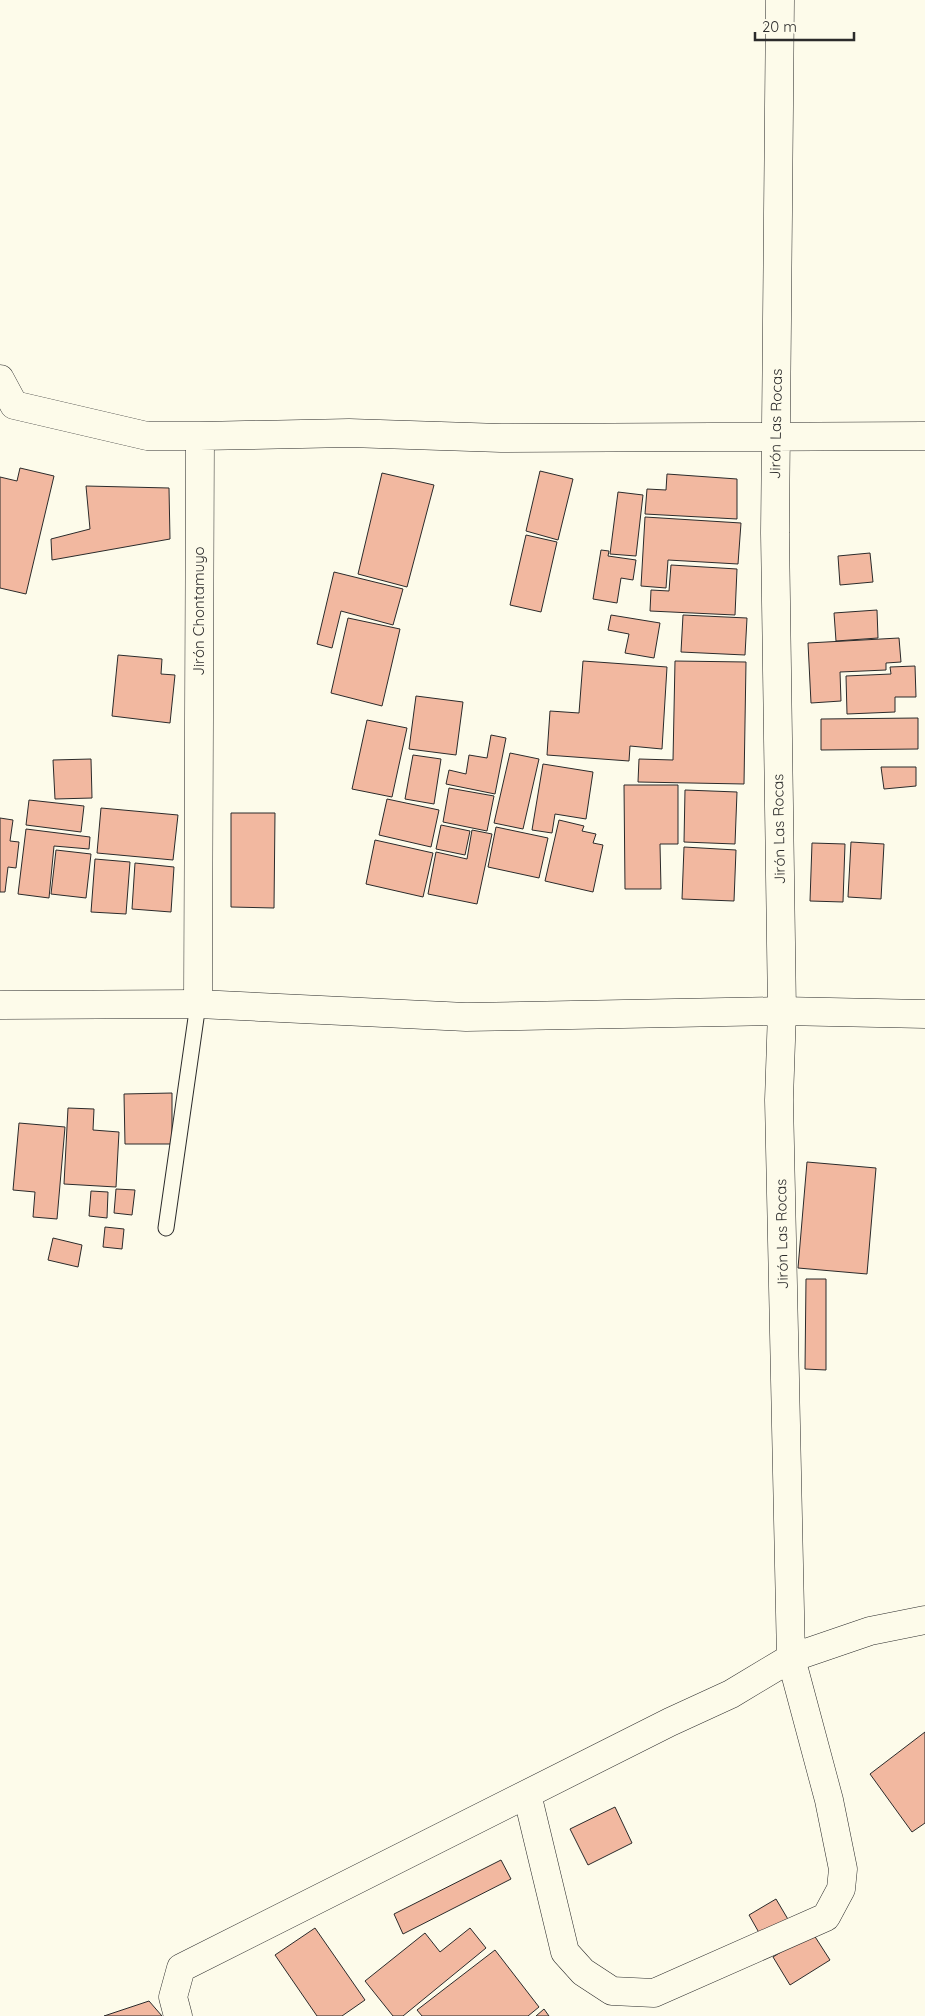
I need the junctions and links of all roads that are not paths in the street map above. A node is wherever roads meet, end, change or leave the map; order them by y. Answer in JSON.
{"nodes":[{"id":1,"x":780,"y":0,"type":"edge"},
{"id":2,"x":0,"y":379,"type":"edge"},
{"id":3,"x":7,"y":405,"type":"edge"},
{"id":4,"x":200,"y":436,"type":"junction"},
{"id":5,"x":925,"y":436,"type":"edge"},
{"id":6,"x":776,"y":437,"type":"junction"},
{"id":7,"x":198,"y":1004,"type":"junction"},
{"id":8,"x":0,"y":1005,"type":"edge"},
{"id":9,"x":782,"y":1011,"type":"junction"},
{"id":10,"x":925,"y":1014,"type":"edge"},
{"id":11,"x":166,"y":1228,"type":"dead end"},
{"id":12,"x":925,"y":1620,"type":"edge"},
{"id":13,"x":791,"y":1658,"type":"junction"},
{"id":14,"x":527,"y":1794,"type":"junction"},
{"id":15,"x":178,"y":2016,"type":"edge"}],
"edges":[{"from":1,"to":6,"type":"main road","name":"Jirón Las Rocas"},
{"from":2,"to":3,"type":"main road"},
{"from":3,"to":4,"type":"main road"},
{"from":4,"to":6,"type":"main road"},
{"from":4,"to":7,"type":"main road","name":"Jirón Chontamuyo"},
{"from":5,"to":6,"type":"main road"},
{"from":6,"to":9,"type":"main road","name":"Jirón Las Rocas"},
{"from":7,"to":8,"type":"main road"},
{"from":7,"to":9,"type":"main road"},
{"from":7,"to":11,"type":"lane"},
{"from":9,"to":10,"type":"main road"},
{"from":9,"to":13,"type":"main road","name":"Jirón Las Rocas"},
{"from":12,"to":13,"type":"main road"},
{"from":13,"to":14,"type":"main road"},
{"from":13,"to":14,"type":"main road","name":"Jirón Las Rocas"},
{"from":14,"to":15,"type":"main road"}]}
